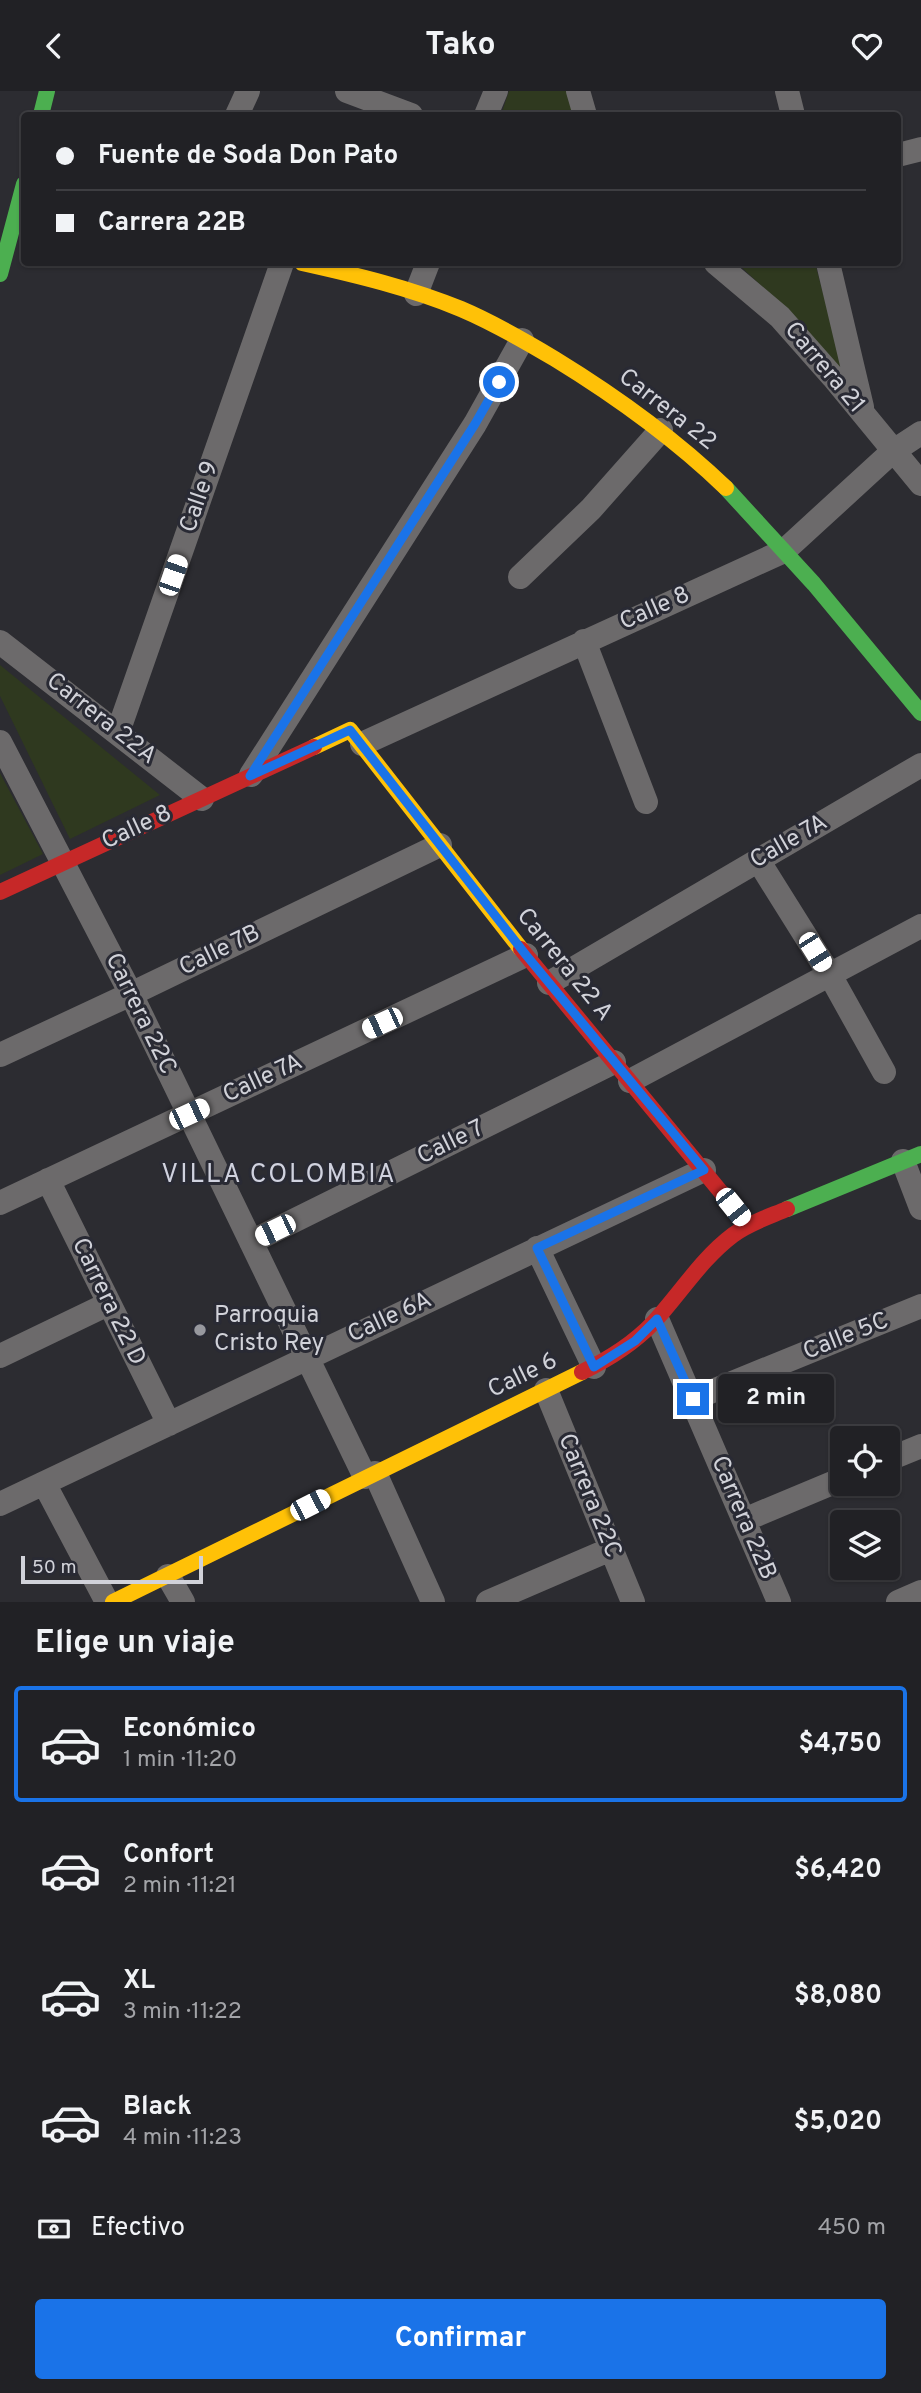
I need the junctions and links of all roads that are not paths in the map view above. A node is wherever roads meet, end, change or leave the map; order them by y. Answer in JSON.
{"nodes":[{"id":1,"x":47,"y":91,"type":"edge"},
{"id":2,"x":248,"y":91,"type":"edge"},
{"id":3,"x":347,"y":91,"type":"edge"},
{"id":4,"x":496,"y":91,"type":"edge"},
{"id":5,"x":787,"y":91,"type":"edge"},
{"id":6,"x":42,"y":112,"type":"edge"},
{"id":7,"x":238,"y":112,"type":"edge"},
{"id":8,"x":403,"y":112,"type":"edge"},
{"id":9,"x":487,"y":112,"type":"edge"},
{"id":10,"x":792,"y":112,"type":"edge"},
{"id":11,"x":921,"y":149,"type":"edge"},
{"id":12,"x":901,"y":154,"type":"edge"},
{"id":13,"x":0,"y":191,"type":"edge"},
{"id":14,"x":21,"y":193,"type":"edge"},
{"id":15,"x":21,"y":200,"type":"edge"},
{"id":16,"x":281,"y":266,"type":"edge"},
{"id":17,"x":313,"y":266,"type":"edge"},
{"id":18,"x":427,"y":266,"type":"edge"},
{"id":19,"x":720,"y":266,"type":"edge"},
{"id":20,"x":829,"y":266,"type":"edge"},
{"id":21,"x":0,"y":274,"type":"edge"},
{"id":22,"x":415,"y":293,"type":"junction"},
{"id":23,"x":522,"y":339,"type":"junction"},
{"id":24,"x":863,"y":414,"type":"junction"},
{"id":25,"x":661,"y":430,"type":"junction"},
{"id":26,"x":921,"y":433,"type":"edge"},
{"id":27,"x":892,"y":452,"type":"junction"},
{"id":28,"x":921,"y":484,"type":"edge"},
{"id":29,"x":784,"y":551,"type":"junction"},
{"id":30,"x":520,"y":577,"type":"dead end"},
{"id":31,"x":584,"y":641,"type":"junction"},
{"id":32,"x":0,"y":642,"type":"edge"},
{"id":33,"x":921,"y":713,"type":"edge"},
{"id":34,"x":118,"y":732,"type":"junction"},
{"id":35,"x":356,"y":737,"type":"junction"},
{"id":36,"x":0,"y":742,"type":"edge"},
{"id":37,"x":921,"y":765,"type":"edge"},
{"id":38,"x":250,"y":776,"type":"junction"},
{"id":39,"x":202,"y":799,"type":"junction"},
{"id":40,"x":646,"y":802,"type":"dead end"},
{"id":41,"x":440,"y":845,"type":"junction"},
{"id":42,"x":758,"y":860,"type":"junction"},
{"id":43,"x":63,"y":862,"type":"junction"},
{"id":44,"x":0,"y":892,"type":"edge"},
{"id":45,"x":921,"y":926,"type":"edge"},
{"id":46,"x":526,"y":955,"type":"junction"},
{"id":47,"x":830,"y":975,"type":"junction"},
{"id":48,"x":549,"y":983,"type":"junction"},
{"id":49,"x":131,"y":994,"type":"junction"},
{"id":50,"x":0,"y":1055,"type":"edge"},
{"id":51,"x":614,"y":1062,"type":"junction"},
{"id":52,"x":884,"y":1072,"type":"dead end"},
{"id":53,"x":630,"y":1081,"type":"junction"},
{"id":54,"x":189,"y":1114,"type":"junction"},
{"id":55,"x":912,"y":1158,"type":"edge"},
{"id":56,"x":704,"y":1170,"type":"junction"},
{"id":57,"x":48,"y":1180,"type":"junction"},
{"id":58,"x":0,"y":1203,"type":"edge"},
{"id":59,"x":921,"y":1208,"type":"edge"},
{"id":60,"x":748,"y":1225,"type":"junction"},
{"id":61,"x":251,"y":1242,"type":"junction"},
{"id":62,"x":537,"y":1248,"type":"junction"},
{"id":63,"x":108,"y":1304,"type":"junction"},
{"id":64,"x":921,"y":1306,"type":"edge"},
{"id":65,"x":657,"y":1319,"type":"junction"},
{"id":66,"x":0,"y":1356,"type":"edge"},
{"id":67,"x":307,"y":1357,"type":"junction"},
{"id":68,"x":594,"y":1367,"type":"junction"},
{"id":69,"x":546,"y":1390,"type":"junction"},
{"id":70,"x":693,"y":1399,"type":"junction"},
{"id":71,"x":169,"y":1424,"type":"junction"},
{"id":72,"x":921,"y":1446,"type":"edge"},
{"id":73,"x":900,"y":1455,"type":"edge"},
{"id":74,"x":370,"y":1475,"type":"junction"},
{"id":75,"x":44,"y":1483,"type":"junction"},
{"id":76,"x":830,"y":1484,"type":"edge"},
{"id":77,"x":0,"y":1503,"type":"edge"},
{"id":78,"x":744,"y":1520,"type":"junction"},
{"id":79,"x":611,"y":1549,"type":"junction"},
{"id":80,"x":168,"y":1576,"type":"junction"},
{"id":81,"x":921,"y":1592,"type":"edge"},
{"id":82,"x":107,"y":1602,"type":"edge"},
{"id":83,"x":113,"y":1602,"type":"edge"},
{"id":84,"x":183,"y":1602,"type":"edge"},
{"id":85,"x":433,"y":1602,"type":"edge"},
{"id":86,"x":488,"y":1602,"type":"edge"},
{"id":87,"x":634,"y":1602,"type":"edge"},
{"id":88,"x":779,"y":1602,"type":"edge"},
{"id":89,"x":898,"y":1602,"type":"edge"}],
"edges":[{"from":1,"to":6,"type":"street"},
{"from":2,"to":7,"type":"street"},
{"from":3,"to":8,"type":"street"},
{"from":4,"to":9,"type":"street"},
{"from":5,"to":10,"type":"street"},
{"from":11,"to":12,"type":"street"},
{"from":13,"to":14,"type":"street"},
{"from":15,"to":21,"type":"street"},
{"from":16,"to":34,"type":"street","name":"Calle 9"},
{"from":17,"to":22,"type":"street","name":"Carrera 22"},
{"from":18,"to":22,"type":"street"},
{"from":19,"to":24,"type":"street","name":"Carrera 21"},
{"from":20,"to":24,"type":"street"},
{"from":22,"to":23,"type":"street","name":"Carrera 22"},
{"from":23,"to":25,"type":"street","name":"Carrera 22"},
{"from":23,"to":38,"type":"street"},
{"from":24,"to":27,"type":"street","name":"Carrera 21"},
{"from":25,"to":29,"type":"street","name":"Carrera 22"},
{"from":25,"to":30,"type":"street"},
{"from":26,"to":27,"type":"street","name":"Calle 8"},
{"from":27,"to":28,"type":"street","name":"Carrera 21"},
{"from":27,"to":29,"type":"street","name":"Calle 8"},
{"from":29,"to":31,"type":"street","name":"Calle 8"},
{"from":29,"to":33,"type":"street","name":"Carrera 22"},
{"from":31,"to":35,"type":"street","name":"Calle 8"},
{"from":31,"to":40,"type":"street"},
{"from":32,"to":34,"type":"street","name":"Carrera 22A"},
{"from":34,"to":39,"type":"street","name":"Carrera 22A"},
{"from":35,"to":38,"type":"street","name":"Calle 8"},
{"from":35,"to":41,"type":"street","name":"Carrera 22 A"},
{"from":36,"to":43,"type":"street","name":"Carrera 22C"},
{"from":37,"to":42,"type":"street","name":"Calle 7A"},
{"from":38,"to":39,"type":"street","name":"Calle 8"},
{"from":39,"to":43,"type":"street","name":"Calle 8"},
{"from":41,"to":46,"type":"street","name":"Carrera 22 A"},
{"from":41,"to":49,"type":"street","name":"Calle 7B"},
{"from":42,"to":47,"type":"street"},
{"from":42,"to":48,"type":"street","name":"Calle 7A"},
{"from":43,"to":44,"type":"street","name":"Calle 8"},
{"from":43,"to":49,"type":"street","name":"Carrera 22C"},
{"from":45,"to":47,"type":"street"},
{"from":46,"to":48,"type":"street","name":"Carrera 22 A"},
{"from":46,"to":54,"type":"street","name":"Calle 7A"},
{"from":47,"to":52,"type":"street"},
{"from":47,"to":53,"type":"street"},
{"from":48,"to":51,"type":"street","name":"Carrera 22 A"},
{"from":49,"to":50,"type":"street","name":"Calle 7B"},
{"from":49,"to":54,"type":"street","name":"Carrera 22C"},
{"from":51,"to":53,"type":"street","name":"Carrera 22 A"},
{"from":51,"to":61,"type":"street","name":"Calle 7"},
{"from":53,"to":56,"type":"street","name":"Carrera 22 A"},
{"from":54,"to":57,"type":"street","name":"Calle 7A"},
{"from":54,"to":61,"type":"street","name":"Carrera 22C"},
{"from":55,"to":59,"type":"street"},
{"from":55,"to":60,"type":"street","name":"Calle 6"},
{"from":56,"to":60,"type":"street","name":"Carrera 22 A"},
{"from":56,"to":62,"type":"street","name":"Calle 6A"},
{"from":57,"to":58,"type":"street","name":"Calle 7A"},
{"from":57,"to":63,"type":"street","name":"Carrera 22 D"},
{"from":60,"to":65,"type":"street","name":"Calle 6"},
{"from":61,"to":67,"type":"street","name":"Carrera 22C"},
{"from":62,"to":67,"type":"street","name":"Calle 6A"},
{"from":62,"to":68,"type":"street"},
{"from":63,"to":66,"type":"street"},
{"from":63,"to":71,"type":"street","name":"Carrera 22 D"},
{"from":64,"to":70,"type":"street","name":"Calle 5C"},
{"from":65,"to":68,"type":"street","name":"Calle 6"},
{"from":65,"to":70,"type":"street","name":"Carrera 22B"},
{"from":67,"to":71,"type":"street","name":"Calle 6A"},
{"from":67,"to":74,"type":"street","name":"Carrera 22C"},
{"from":68,"to":69,"type":"street","name":"Calle 6"},
{"from":69,"to":74,"type":"street","name":"Calle 6"},
{"from":69,"to":79,"type":"street","name":"Carrera 22C"},
{"from":70,"to":78,"type":"street","name":"Carrera 22B"},
{"from":71,"to":75,"type":"street","name":"Calle 6A"},
{"from":72,"to":73,"type":"street"},
{"from":74,"to":80,"type":"street","name":"Calle 6"},
{"from":74,"to":85,"type":"street","name":"Carrera 22C"},
{"from":75,"to":77,"type":"street","name":"Calle 6A"},
{"from":75,"to":82,"type":"street"},
{"from":76,"to":78,"type":"street"},
{"from":78,"to":88,"type":"street","name":"Carrera 22B"},
{"from":79,"to":86,"type":"street"},
{"from":79,"to":87,"type":"street","name":"Carrera 22C"},
{"from":80,"to":83,"type":"street","name":"Calle 6"},
{"from":80,"to":84,"type":"street"},
{"from":81,"to":89,"type":"street"}]}
